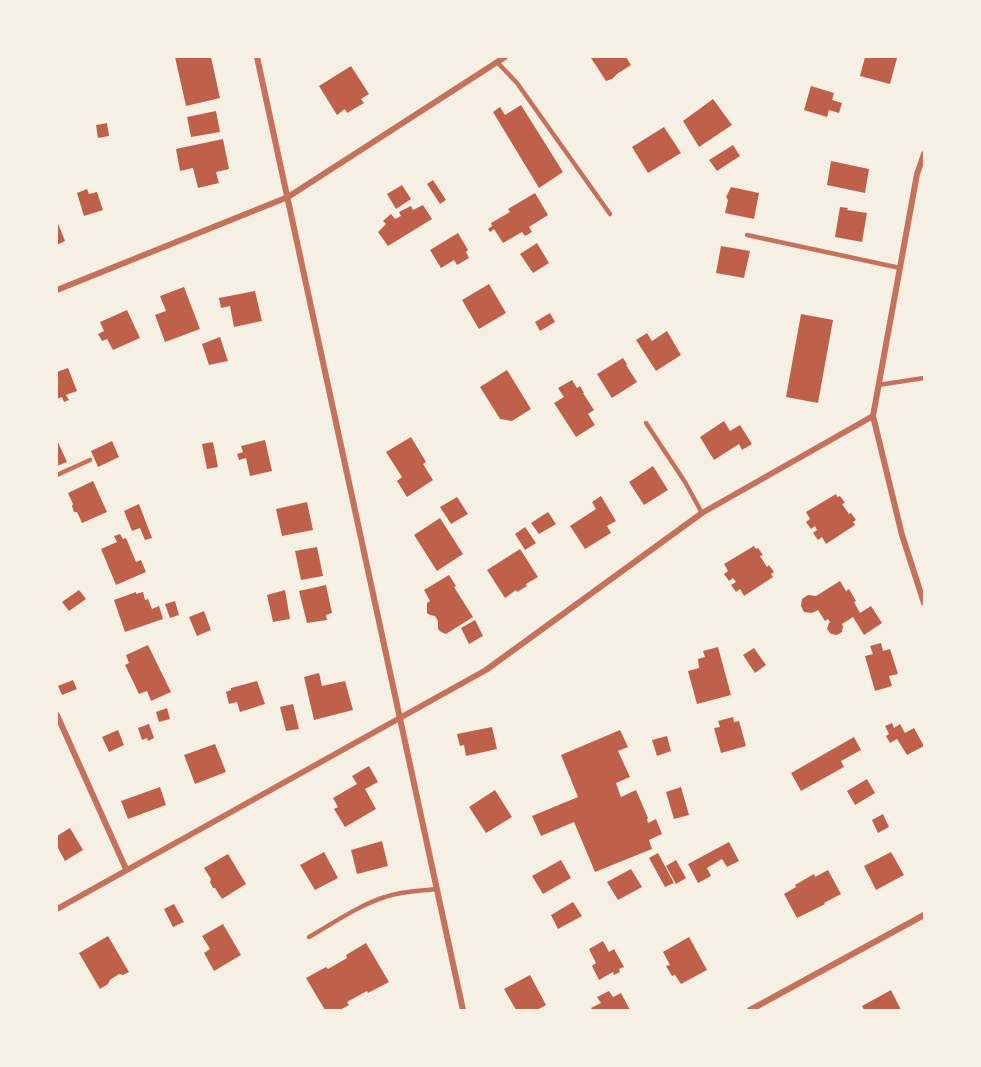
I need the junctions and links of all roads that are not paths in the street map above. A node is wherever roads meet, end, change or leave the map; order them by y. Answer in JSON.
{"nodes":[{"id":1,"x":257,"y":57,"type":"edge"},
{"id":2,"x":505,"y":57,"type":"edge"},
{"id":3,"x":497,"y":62,"type":"junction"},
{"id":4,"x":924,"y":154,"type":"edge"},
{"id":5,"x":288,"y":196,"type":"junction"},
{"id":6,"x":610,"y":214,"type":"dead end"},
{"id":7,"x":747,"y":235,"type":"dead end"},
{"id":8,"x":900,"y":268,"type":"junction"},
{"id":9,"x":57,"y":290,"type":"edge"},
{"id":10,"x":924,"y":378,"type":"edge"},
{"id":11,"x":878,"y":385,"type":"junction"},
{"id":12,"x":873,"y":416,"type":"junction"},
{"id":13,"x":646,"y":423,"type":"dead end"},
{"id":14,"x":90,"y":460,"type":"dead end"},
{"id":15,"x":57,"y":475,"type":"edge"},
{"id":16,"x":702,"y":513,"type":"junction"},
{"id":17,"x":924,"y":603,"type":"edge"},
{"id":18,"x":57,"y":715,"type":"edge"},
{"id":19,"x":400,"y":717,"type":"junction"},
{"id":20,"x":126,"y":870,"type":"junction"},
{"id":21,"x":437,"y":889,"type":"junction"},
{"id":22,"x":57,"y":909,"type":"edge"},
{"id":23,"x":924,"y":915,"type":"edge"},
{"id":24,"x":309,"y":937,"type":"dead end"},
{"id":25,"x":463,"y":1010,"type":"edge"},
{"id":26,"x":750,"y":1010,"type":"edge"}],
"edges":[{"from":1,"to":5,"type":"street"},
{"from":2,"to":3,"type":"street"},
{"from":3,"to":5,"type":"street"},
{"from":3,"to":6,"type":"lane"},
{"from":4,"to":8,"type":"street"},
{"from":5,"to":9,"type":"street"},
{"from":5,"to":19,"type":"street"},
{"from":7,"to":8,"type":"lane"},
{"from":8,"to":11,"type":"street"},
{"from":10,"to":11,"type":"lane"},
{"from":11,"to":12,"type":"street"},
{"from":12,"to":16,"type":"street"},
{"from":12,"to":17,"type":"street"},
{"from":13,"to":16,"type":"lane"},
{"from":14,"to":15,"type":"lane"},
{"from":16,"to":19,"type":"street"},
{"from":18,"to":20,"type":"street"},
{"from":19,"to":20,"type":"street"},
{"from":19,"to":21,"type":"street"},
{"from":20,"to":22,"type":"street"},
{"from":21,"to":24,"type":"lane"},
{"from":21,"to":25,"type":"street"},
{"from":23,"to":26,"type":"street"}]}
